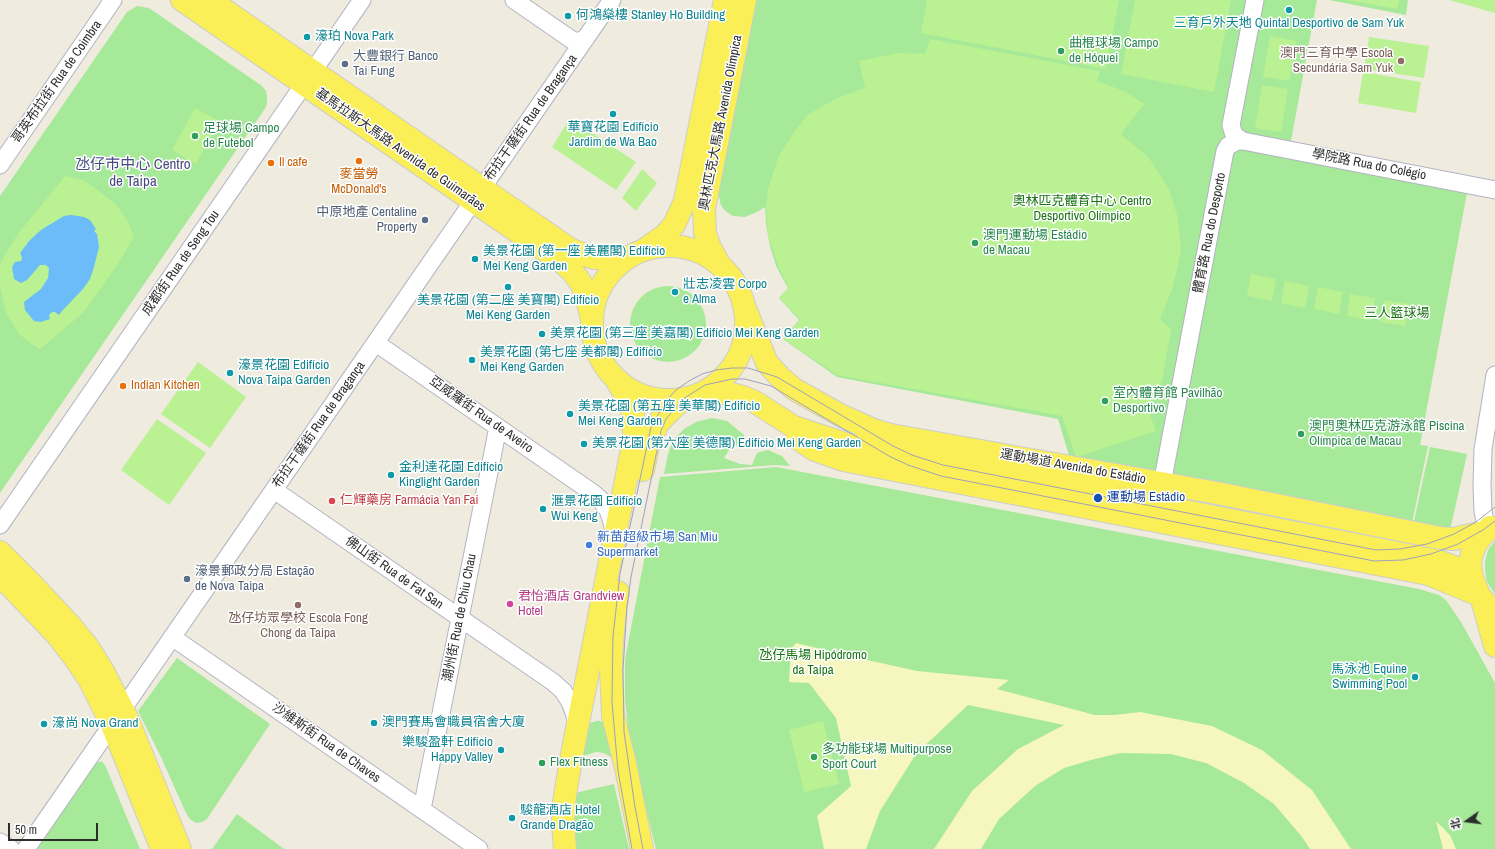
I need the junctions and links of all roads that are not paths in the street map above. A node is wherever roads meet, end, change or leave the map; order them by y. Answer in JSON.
{"nodes":[{"id":1,"x":113,"y":0,"type":"edge"},
{"id":2,"x":182,"y":0,"type":"edge"},
{"id":3,"x":210,"y":0,"type":"edge"},
{"id":4,"x":362,"y":0,"type":"edge"},
{"id":5,"x":514,"y":0,"type":"edge"},
{"id":6,"x":612,"y":0,"type":"edge"},
{"id":7,"x":725,"y":0,"type":"edge"},
{"id":8,"x":745,"y":0,"type":"edge"},
{"id":9,"x":1255,"y":0,"type":"edge"},
{"id":10,"x":578,"y":44,"type":"junction"},
{"id":11,"x":309,"y":78,"type":"junction"},
{"id":12,"x":1243,"y":141,"type":"junction"},
{"id":13,"x":0,"y":164,"type":"edge"},
{"id":14,"x":1495,"y":190,"type":"edge"},
{"id":15,"x":478,"y":195,"type":"junction"},
{"id":16,"x":638,"y":253,"type":"junction"},
{"id":17,"x":721,"y":267,"type":"junction"},
{"id":18,"x":743,"y":303,"type":"junction"},
{"id":19,"x":592,"y":320,"type":"junction"},
{"id":20,"x":376,"y":343,"type":"junction"},
{"id":21,"x":1495,"y":375,"type":"edge"},
{"id":22,"x":615,"y":379,"type":"junction"},
{"id":23,"x":690,"y":398,"type":"junction"},
{"id":24,"x":498,"y":427,"type":"junction"},
{"id":25,"x":628,"y":472,"type":"junction"},
{"id":26,"x":951,"y":473,"type":"junction"},
{"id":27,"x":1162,"y":484,"type":"junction"},
{"id":28,"x":586,"y":488,"type":"junction"},
{"id":29,"x":274,"y":490,"type":"junction"},
{"id":30,"x":1165,"y":506,"type":"junction"},
{"id":31,"x":0,"y":525,"type":"edge"},
{"id":32,"x":1490,"y":528,"type":"edge"},
{"id":33,"x":613,"y":544,"type":"junction"},
{"id":34,"x":0,"y":552,"type":"edge"},
{"id":35,"x":0,"y":575,"type":"edge"},
{"id":36,"x":1482,"y":596,"type":"edge"},
{"id":37,"x":460,"y":618,"type":"junction"},
{"id":38,"x":172,"y":637,"type":"junction"},
{"id":39,"x":1495,"y":646,"type":"edge"},
{"id":40,"x":589,"y":666,"type":"junction"},
{"id":41,"x":553,"y":682,"type":"junction"},
{"id":42,"x":613,"y":716,"type":"junction"},
{"id":43,"x":117,"y":717,"type":"junction"},
{"id":44,"x":577,"y":725,"type":"junction"},
{"id":45,"x":422,"y":809,"type":"junction"},
{"id":46,"x":0,"y":842,"type":"edge"},
{"id":47,"x":11,"y":849,"type":"edge"},
{"id":48,"x":26,"y":849,"type":"edge"},
{"id":49,"x":162,"y":849,"type":"edge"},
{"id":50,"x":180,"y":849,"type":"edge"},
{"id":51,"x":479,"y":849,"type":"edge"},
{"id":52,"x":565,"y":849,"type":"edge"},
{"id":53,"x":642,"y":849,"type":"edge"}],
"edges":[{"from":1,"to":13,"type":"street","name":"哥英布拉街 Rua de Coimbra"},
{"from":2,"to":11,"type":"main road","name":"基馬拉斯大馬路 Avenida de Guimarães"},
{"from":3,"to":11,"type":"main road","name":"基馬拉斯大馬路 Avenida de Guimarães"},
{"from":4,"to":11,"type":"street","name":"成都街 Rua de Seng Tou"},
{"from":5,"to":10,"type":"street"},
{"from":6,"to":10,"type":"street","name":"布拉干薩街 Rua de Bragança"},
{"from":7,"to":16,"type":"main road","name":"奧林匹克大馬路 Avenida Olímpica"},
{"from":8,"to":17,"type":"main road","name":"奧林匹克大馬路 Avenida Olímpica"},
{"from":9,"to":12,"type":"street"},
{"from":10,"to":15,"type":"street","name":"布拉干薩街 Rua de Bragança"},
{"from":11,"to":15,"type":"main road","name":"基馬拉斯大馬路 Avenida de Guimarães"},
{"from":11,"to":31,"type":"street","name":"成都街 Rua de Seng Tou"},
{"from":12,"to":14,"type":"street","name":"學院路 Rua do Colégio"},
{"from":12,"to":27,"type":"street","name":"體育路 Rua do Desporto"},
{"from":15,"to":16,"type":"main road","name":"基馬拉斯大馬路 Avenida de Guimarães"},
{"from":15,"to":19,"type":"main road","name":"基馬拉斯大馬路 Avenida de Guimarães"},
{"from":15,"to":20,"type":"street","name":"布拉干薩街 Rua de Bragança"},
{"from":16,"to":17,"type":"main road","name":"基馬拉斯大馬路 Avenida de Guimarães"},
{"from":16,"to":19,"type":"main road","name":"奧林匹克大馬路 Avenida Olímpica"},
{"from":17,"to":18,"type":"main road"},
{"from":18,"to":23,"type":"main road"},
{"from":18,"to":27,"type":"main road","name":"運動場道 Avenida do Estádio"},
{"from":19,"to":22,"type":"main road"},
{"from":20,"to":24,"type":"street","name":"亞威羅街 Rua de Aveiro"},
{"from":20,"to":29,"type":"street","name":"布拉干薩街 Rua de Bragança"},
{"from":21,"to":32,"type":"street"},
{"from":22,"to":23,"type":"main road","name":"運動場道 Avenida do Estádio"},
{"from":22,"to":25,"type":"main road"},
{"from":23,"to":26,"type":"main road","name":"運動場道 Avenida do Estádio"},
{"from":23,"to":42,"type":"main road"},
{"from":24,"to":28,"type":"street","name":"亞威羅街 Rua de Aveiro"},
{"from":24,"to":37,"type":"street","name":"潮州街 Rua de Chiu Chau"},
{"from":25,"to":28,"type":"street","name":"亞威羅街 Rua de Aveiro"},
{"from":25,"to":33,"type":"main road"},
{"from":26,"to":30,"type":"main road","name":"運動場道 Avenida do Estádio"},
{"from":26,"to":36,"type":"main road","name":"運動場道 Avenida do Estádio"},
{"from":27,"to":30,"type":"main road"},
{"from":27,"to":32,"type":"main road","name":"運動場道 Avenida do Estádio"},
{"from":28,"to":33,"type":"street","name":"亞威羅街 Rua de Aveiro"},
{"from":29,"to":37,"type":"street","name":"佛山街 Rua de Fat San"},
{"from":29,"to":38,"type":"street","name":"布拉干薩街 Rua de Bragança"},
{"from":30,"to":36,"type":"main road","name":"運動場道 Avenida do Estádio"},
{"from":32,"to":36,"type":"main road"},
{"from":33,"to":40,"type":"main road"},
{"from":34,"to":43,"type":"main road"},
{"from":35,"to":43,"type":"main road"},
{"from":36,"to":39,"type":"main road"},
{"from":37,"to":41,"type":"street","name":"佛山街 Rua de Fat San"},
{"from":37,"to":45,"type":"street","name":"潮州街 Rua de Chiu Chau"},
{"from":38,"to":43,"type":"street","name":"布拉干薩街 Rua de Bragança"},
{"from":38,"to":45,"type":"street","name":"沙維斯街 Rua de Chaves"},
{"from":40,"to":41,"type":"street"},
{"from":40,"to":44,"type":"main road"},
{"from":41,"to":44,"type":"street","name":"佛山街 Rua de Fat San"},
{"from":42,"to":44,"type":"main road"},
{"from":42,"to":53,"type":"main road"},
{"from":43,"to":48,"type":"street","name":"布拉干薩街 Rua de Bragança"},
{"from":43,"to":49,"type":"main road"},
{"from":43,"to":50,"type":"main road"},
{"from":44,"to":52,"type":"main road"},
{"from":45,"to":51,"type":"street","name":"沙維斯街 Rua de Chaves"},
{"from":46,"to":47,"type":"street"}]}
